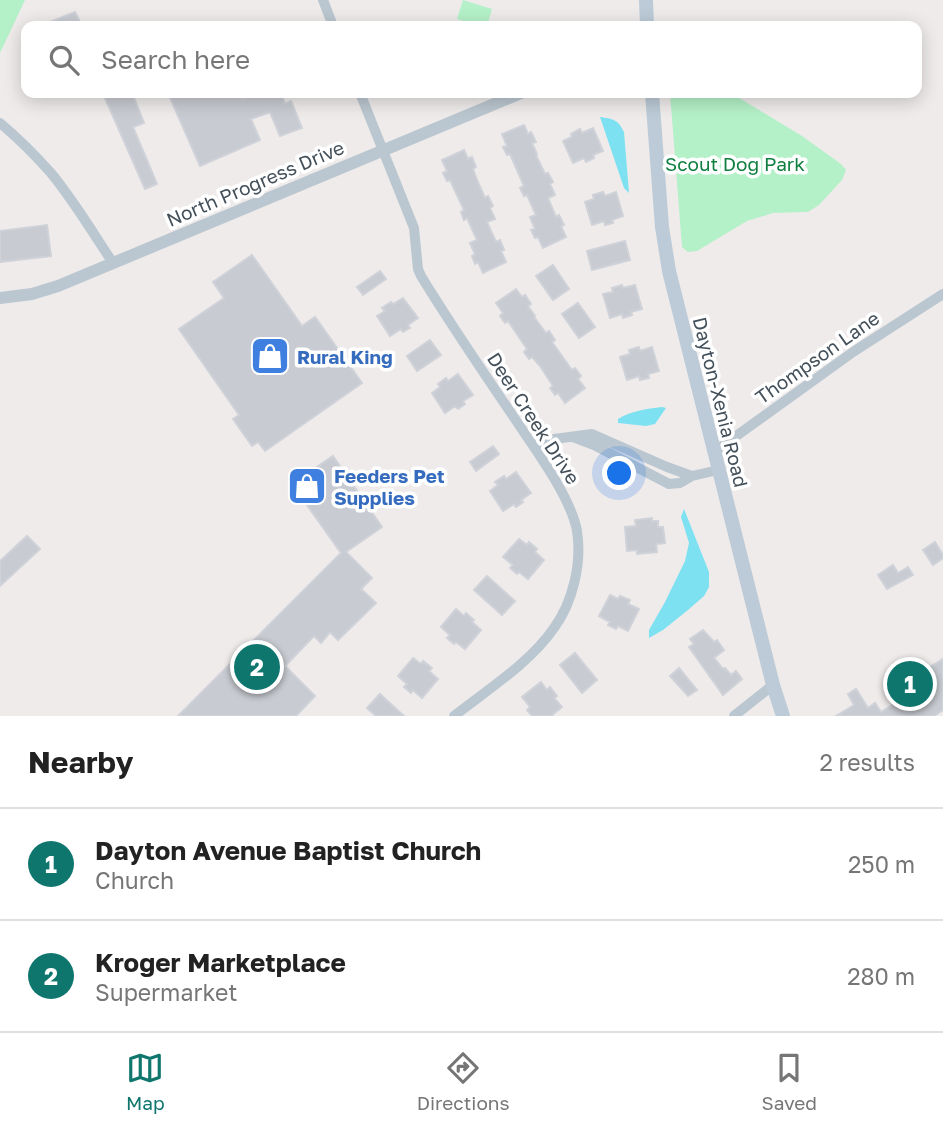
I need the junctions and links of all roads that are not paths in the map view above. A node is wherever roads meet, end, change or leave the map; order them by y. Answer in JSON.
{"nodes":[{"id":1,"x":323,"y":0,"type":"edge"},
{"id":2,"x":646,"y":0,"type":"edge"},
{"id":3,"x":331,"y":21,"type":"edge"},
{"id":4,"x":647,"y":21,"type":"edge"},
{"id":5,"x":362,"y":98,"type":"edge"},
{"id":6,"x":509,"y":98,"type":"edge"},
{"id":7,"x":652,"y":98,"type":"edge"},
{"id":8,"x":3,"y":124,"type":"edge"},
{"id":9,"x":383,"y":151,"type":"junction"},
{"id":10,"x":113,"y":263,"type":"junction"},
{"id":11,"x":943,"y":294,"type":"edge"},
{"id":12,"x":0,"y":299,"type":"edge"},
{"id":13,"x":537,"y":451,"type":"junction"},
{"id":14,"x":714,"y":452,"type":"junction"},
{"id":15,"x":718,"y":470,"type":"junction"},
{"id":16,"x":773,"y":685,"type":"junction"},
{"id":17,"x":454,"y":716,"type":"edge"},
{"id":18,"x":734,"y":716,"type":"edge"},
{"id":19,"x":783,"y":716,"type":"edge"}],
"edges":[{"from":1,"to":3,"type":"street"},
{"from":2,"to":4,"type":"main road"},
{"from":5,"to":9,"type":"street","name":"Deer Creek Drive"},
{"from":6,"to":9,"type":"street","name":"North Progress Drive"},
{"from":7,"to":14,"type":"main road","name":"Dayton-Xenia Road"},
{"from":8,"to":10,"type":"street"},
{"from":9,"to":10,"type":"street","name":"North Progress Drive"},
{"from":9,"to":13,"type":"street","name":"Deer Creek Drive"},
{"from":10,"to":12,"type":"street","name":"North Progress Drive"},
{"from":11,"to":14,"type":"street","name":"Thompson Lane"},
{"from":13,"to":15,"type":"street"},
{"from":13,"to":17,"type":"street","name":"Deer Creek Drive"},
{"from":14,"to":15,"type":"main road","name":"Dayton-Xenia Road"},
{"from":15,"to":16,"type":"main road","name":"Dayton-Xenia Road"},
{"from":16,"to":18,"type":"street"},
{"from":16,"to":19,"type":"main road","name":"Dayton-Xenia Road"}]}
